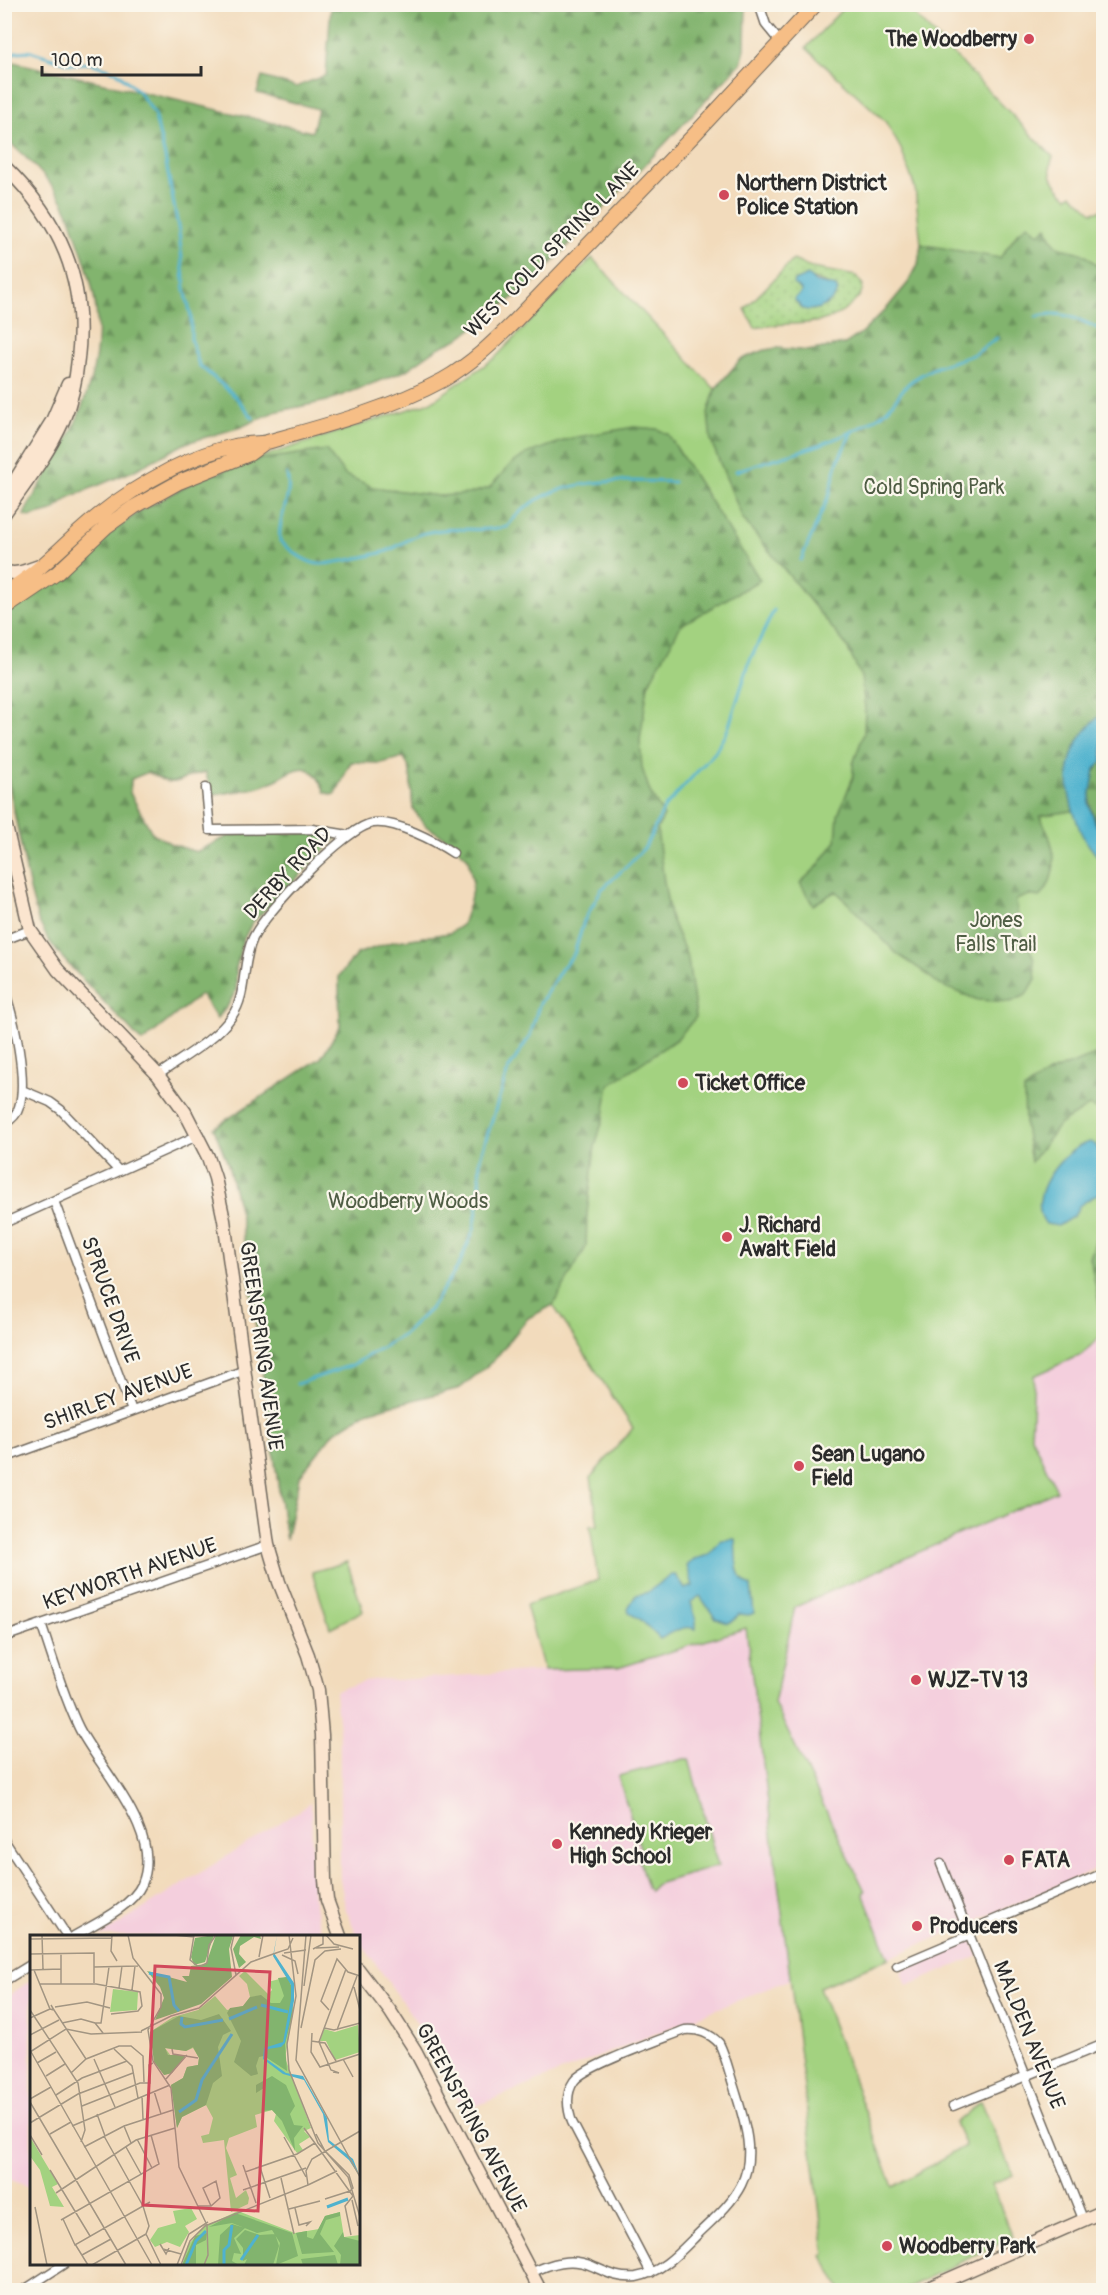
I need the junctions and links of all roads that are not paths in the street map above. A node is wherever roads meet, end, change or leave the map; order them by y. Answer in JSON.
{"nodes":[{"id":1,"x":759,"y":4,"type":"edge"},
{"id":2,"x":816,"y":4,"type":"edge"},
{"id":3,"x":780,"y":42,"type":"junction"},
{"id":4,"x":4,"y":166,"type":"edge"},
{"id":5,"x":78,"y":358,"type":"junction"},
{"id":6,"x":264,"y":443,"type":"junction"},
{"id":7,"x":4,"y":498,"type":"edge"},
{"id":8,"x":4,"y":514,"type":"edge"},
{"id":9,"x":48,"y":562,"type":"junction"},
{"id":10,"x":4,"y":571,"type":"edge"},
{"id":11,"x":4,"y":593,"type":"edge"},
{"id":12,"x":4,"y":609,"type":"edge"},
{"id":13,"x":206,"y":788,"type":"dead end"},
{"id":14,"x":4,"y":818,"type":"edge"},
{"id":15,"x":348,"y":835,"type":"junction"},
{"id":16,"x":453,"y":854,"type":"dead end"},
{"id":17,"x":30,"y":930,"type":"junction"},
{"id":18,"x":4,"y":940,"type":"edge"},
{"id":19,"x":4,"y":990,"type":"edge"},
{"id":20,"x":158,"y":1076,"type":"junction"},
{"id":21,"x":22,"y":1090,"type":"junction"},
{"id":22,"x":4,"y":1125,"type":"edge"},
{"id":23,"x":199,"y":1135,"type":"junction"},
{"id":24,"x":119,"y":1171,"type":"junction"},
{"id":25,"x":54,"y":1201,"type":"junction"},
{"id":26,"x":4,"y":1223,"type":"edge"},
{"id":27,"x":244,"y":1370,"type":"junction"},
{"id":28,"x":132,"y":1411,"type":"junction"},
{"id":29,"x":4,"y":1458,"type":"edge"},
{"id":30,"x":268,"y":1545,"type":"junction"},
{"id":31,"x":41,"y":1624,"type":"junction"},
{"id":32,"x":4,"y":1637,"type":"edge"},
{"id":33,"x":4,"y":1840,"type":"edge"},
{"id":34,"x":941,"y":1864,"type":"dead end"},
{"id":35,"x":1104,"y":1873,"type":"edge"},
{"id":36,"x":969,"y":1933,"type":"junction"},
{"id":37,"x":66,"y":1935,"type":"edge"},
{"id":38,"x":76,"y":1935,"type":"edge"},
{"id":39,"x":340,"y":1935,"type":"edge"},
{"id":40,"x":30,"y":1965,"type":"edge"},
{"id":41,"x":897,"y":1966,"type":"dead end"},
{"id":42,"x":360,"y":1972,"type":"edge"},
{"id":43,"x":4,"y":1981,"type":"edge"},
{"id":44,"x":1104,"y":2044,"type":"edge"},
{"id":45,"x":1026,"y":2076,"type":"junction"},
{"id":46,"x":954,"y":2106,"type":"dead end"},
{"id":47,"x":1104,"y":2211,"type":"edge"},
{"id":48,"x":1083,"y":2219,"type":"junction"},
{"id":49,"x":62,"y":2265,"type":"edge"},
{"id":50,"x":531,"y":2273,"type":"junction"},
{"id":51,"x":651,"y":2273,"type":"junction"},
{"id":52,"x":24,"y":2290,"type":"edge"},
{"id":53,"x":540,"y":2290,"type":"edge"},
{"id":54,"x":924,"y":2290,"type":"edge"}],
"edges":[{"from":1,"to":3,"type":"street"},
{"from":2,"to":3,"type":"main road","name":"WEST COLD SPRING LANE"},
{"from":3,"to":6,"type":"main road","name":"WEST COLD SPRING LANE"},
{"from":4,"to":5,"type":"main road"},
{"from":5,"to":7,"type":"main road"},
{"from":5,"to":8,"type":"main road"},
{"from":6,"to":9,"type":"main road","name":"WEST COLD SPRING LANE"},
{"from":6,"to":12,"type":"main road","name":"WEST COLD SPRING LANE"},
{"from":9,"to":10,"type":"main road"},
{"from":9,"to":11,"type":"main road","name":"WEST COLD SPRING LANE"},
{"from":13,"to":15,"type":"street"},
{"from":14,"to":17,"type":"main road","name":"GREENSPRING AVENUE"},
{"from":15,"to":16,"type":"street"},
{"from":15,"to":20,"type":"street","name":"DERBY ROAD"},
{"from":17,"to":18,"type":"street"},
{"from":17,"to":20,"type":"main road","name":"GREENSPRING AVENUE"},
{"from":19,"to":21,"type":"street"},
{"from":20,"to":23,"type":"main road","name":"GREENSPRING AVENUE"},
{"from":21,"to":22,"type":"street"},
{"from":21,"to":24,"type":"street"},
{"from":23,"to":24,"type":"street"},
{"from":23,"to":27,"type":"main road","name":"GREENSPRING AVENUE"},
{"from":24,"to":25,"type":"street"},
{"from":25,"to":26,"type":"street"},
{"from":25,"to":28,"type":"street","name":"SPRUCE DRIVE"},
{"from":27,"to":28,"type":"street","name":"SHIRLEY AVENUE"},
{"from":27,"to":30,"type":"main road","name":"GREENSPRING AVENUE"},
{"from":28,"to":29,"type":"street","name":"SHIRLEY AVENUE"},
{"from":30,"to":31,"type":"street","name":"KEYWORTH AVENUE"},
{"from":30,"to":39,"type":"main road","name":"GREENSPRING AVENUE"},
{"from":31,"to":32,"type":"street","name":"KEYWORTH AVENUE"},
{"from":31,"to":38,"type":"street"},
{"from":33,"to":37,"type":"street"},
{"from":34,"to":36,"type":"street","name":"MALDEN AVENUE"},
{"from":35,"to":36,"type":"street"},
{"from":36,"to":41,"type":"street"},
{"from":36,"to":45,"type":"street","name":"MALDEN AVENUE"},
{"from":40,"to":43,"type":"street"},
{"from":42,"to":50,"type":"main road","name":"GREENSPRING AVENUE"},
{"from":44,"to":45,"type":"street"},
{"from":45,"to":46,"type":"street"},
{"from":45,"to":48,"type":"street","name":"MALDEN AVENUE"},
{"from":47,"to":48,"type":"main road"},
{"from":48,"to":54,"type":"main road"},
{"from":49,"to":52,"type":"street"},
{"from":50,"to":51,"type":"street"},
{"from":50,"to":53,"type":"main road","name":"GREENSPRING AVENUE"},
{"from":51,"to":51,"type":"street"}]}
